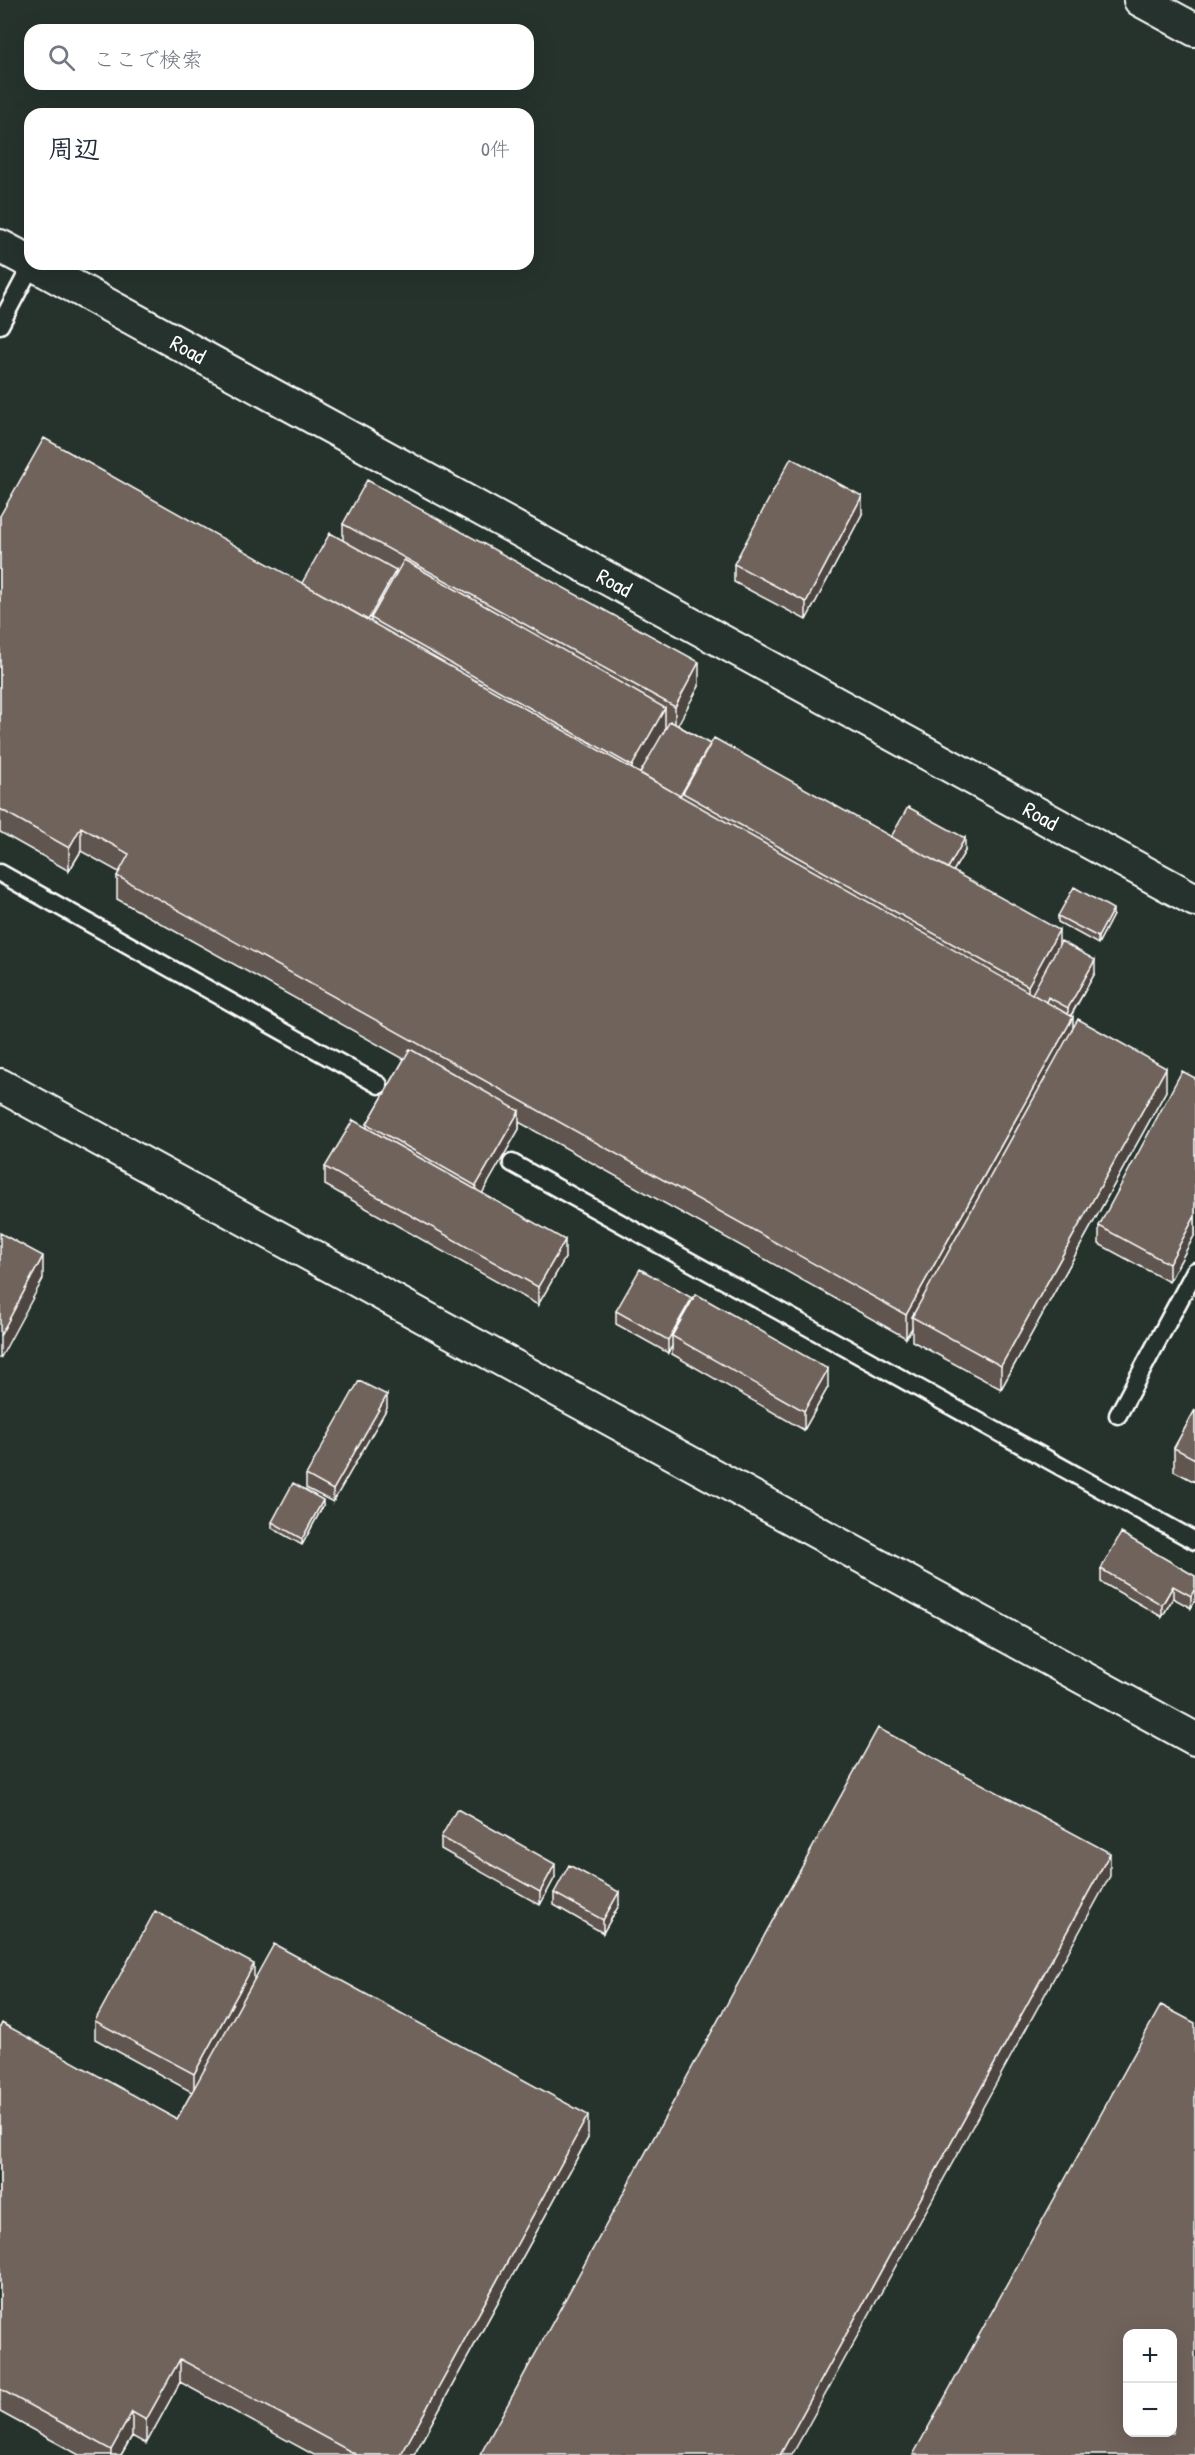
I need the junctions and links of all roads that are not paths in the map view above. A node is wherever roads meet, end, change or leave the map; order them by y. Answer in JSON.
{"nodes":[{"id":1,"x":1140,"y":0,"type":"edge"},
{"id":2,"x":1195,"y":30,"type":"edge"},
{"id":3,"x":0,"y":246,"type":"edge"},
{"id":4,"x":0,"y":256,"type":"edge"},
{"id":5,"x":24,"y":262,"type":"edge"},
{"id":6,"x":24,"y":264,"type":"edge"},
{"id":7,"x":28,"y":270,"type":"edge"},
{"id":8,"x":37,"y":270,"type":"edge"},
{"id":9,"x":0,"y":325,"type":"edge"},
{"id":10,"x":0,"y":873,"type":"edge"},
{"id":11,"x":1195,"y":901,"type":"edge"},
{"id":12,"x":0,"y":1084,"type":"edge"},
{"id":13,"x":379,"y":1085,"type":"dead end"},
{"id":14,"x":512,"y":1163,"type":"dead end"},
{"id":15,"x":1195,"y":1271,"type":"edge"},
{"id":16,"x":1118,"y":1415,"type":"dead end"},
{"id":17,"x":1195,"y":1541,"type":"edge"},
{"id":18,"x":1195,"y":1739,"type":"edge"}],
"edges":[{"from":1,"to":2,"type":"street"},
{"from":3,"to":5,"type":"street","name":"Road"},
{"from":4,"to":6,"type":"lane"},
{"from":7,"to":9,"type":"lane"},
{"from":8,"to":11,"type":"street","name":"Road"},
{"from":10,"to":13,"type":"lane"},
{"from":12,"to":18,"type":"street"},
{"from":14,"to":17,"type":"lane"},
{"from":15,"to":16,"type":"lane"}]}
